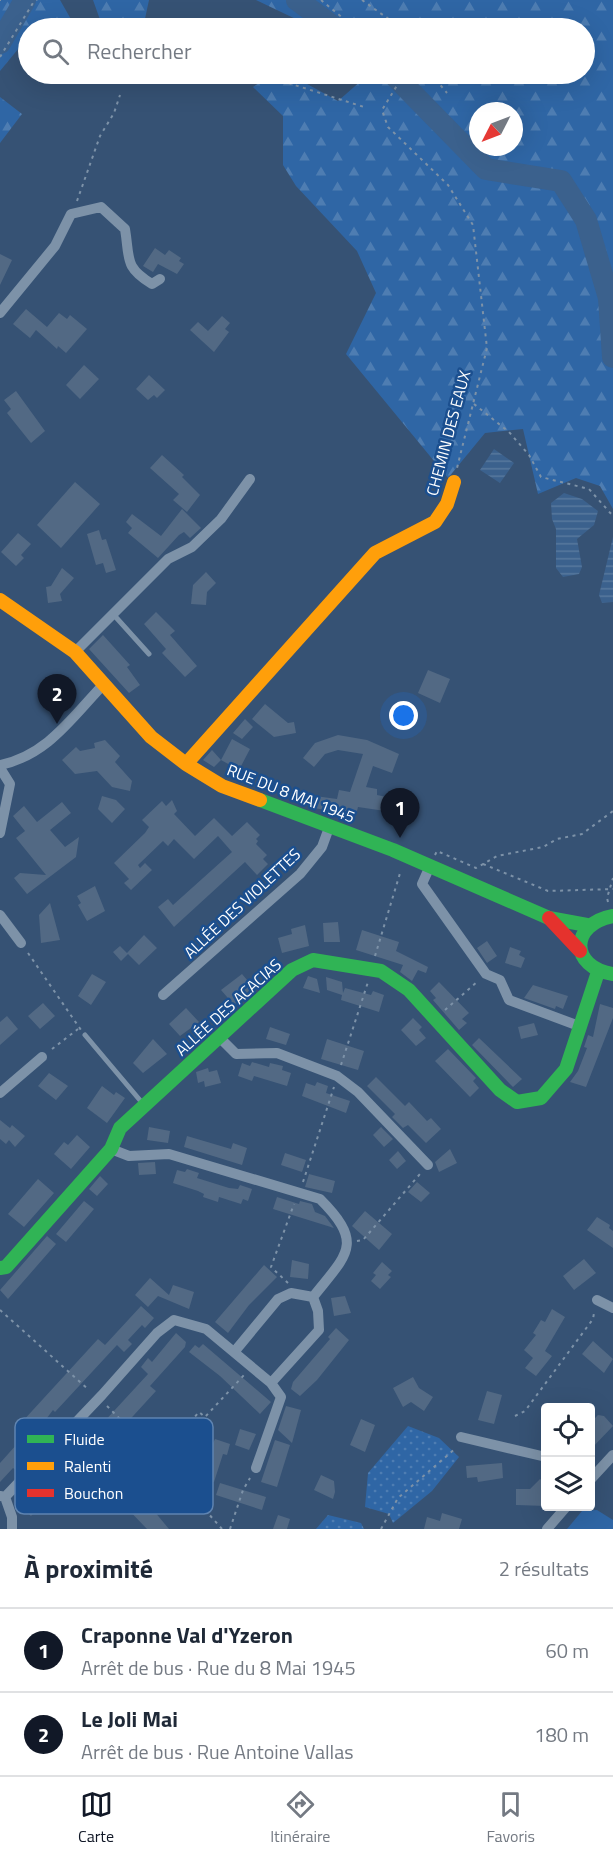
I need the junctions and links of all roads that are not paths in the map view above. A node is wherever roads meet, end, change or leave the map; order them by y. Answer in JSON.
{"nodes":[{"id":1,"x":160,"y":279,"type":"dead end"},
{"id":2,"x":0,"y":313,"type":"edge"},
{"id":3,"x":250,"y":479,"type":"dead end"},
{"id":4,"x":454,"y":482,"type":"road end"},
{"id":5,"x":0,"y":600,"type":"edge"},
{"id":6,"x":113,"y":614,"type":"junction"},
{"id":7,"x":75,"y":652,"type":"junction"},
{"id":8,"x":149,"y":654,"type":"dead end"},
{"id":9,"x":104,"y":684,"type":"junction"},
{"id":10,"x":186,"y":764,"type":"junction"},
{"id":11,"x":0,"y":766,"type":"edge"},
{"id":12,"x":330,"y":825,"type":"junction"},
{"id":13,"x":0,"y":833,"type":"edge"},
{"id":14,"x":430,"y":866,"type":"junction"},
{"id":15,"x":611,"y":911,"type":"edge"},
{"id":16,"x":0,"y":915,"type":"edge"},
{"id":17,"x":549,"y":918,"type":"junction"},
{"id":18,"x":587,"y":925,"type":"junction"},
{"id":19,"x":21,"y":943,"type":"road end"},
{"id":20,"x":580,"y":951,"type":"junction"},
{"id":21,"x":598,"y":972,"type":"junction"},
{"id":22,"x":613,"y":974,"type":"edge"},
{"id":23,"x":163,"y":995,"type":"dead end"},
{"id":24,"x":579,"y":1026,"type":"junction"},
{"id":25,"x":85,"y":1035,"type":"road end"},
{"id":26,"x":219,"y":1037,"type":"junction"},
{"id":27,"x":42,"y":1057,"type":"road end"},
{"id":28,"x":0,"y":1093,"type":"edge"},
{"id":29,"x":144,"y":1106,"type":"junction"},
{"id":30,"x":111,"y":1149,"type":"junction"},
{"id":31,"x":428,"y":1165,"type":"dead end"},
{"id":32,"x":0,"y":1268,"type":"edge"},
{"id":33,"x":313,"y":1297,"type":"junction"},
{"id":34,"x":597,"y":1300,"type":"road end"},
{"id":35,"x":613,"y":1308,"type":"edge"},
{"id":36,"x":235,"y":1350,"type":"junction"},
{"id":37,"x":271,"y":1383,"type":"junction"},
{"id":38,"x":81,"y":1418,"type":"edge"},
{"id":39,"x":460,"y":1437,"type":"road end"},
{"id":40,"x":613,"y":1455,"type":"edge"},
{"id":41,"x":541,"y":1456,"type":"edge"},
{"id":42,"x":256,"y":1468,"type":"road end"},
{"id":43,"x":595,"y":1469,"type":"edge"},
{"id":44,"x":15,"y":1485,"type":"edge"},
{"id":45,"x":3,"y":1497,"type":"edge"},
{"id":46,"x":563,"y":1511,"type":"edge"},
{"id":47,"x":12,"y":1529,"type":"edge"},
{"id":48,"x":548,"y":1529,"type":"edge"}],
"edges":[{"from":1,"to":2,"type":"street"},
{"from":3,"to":6,"type":"street"},
{"from":4,"to":10,"type":"street","name":"CHEMIN DES EAUX"},
{"from":5,"to":7,"type":"street","name":"RUE DU 8 MAI 1945"},
{"from":6,"to":7,"type":"street"},
{"from":6,"to":8,"type":"lane"},
{"from":7,"to":9,"type":"street","name":"RUE DU 8 MAI 1945"},
{"from":9,"to":10,"type":"street","name":"RUE DU 8 MAI 1945"},
{"from":9,"to":11,"type":"street"},
{"from":10,"to":12,"type":"street","name":"RUE DU 8 MAI 1945"},
{"from":11,"to":13,"type":"street"},
{"from":12,"to":14,"type":"street","name":"RUE DU 8 MAI 1945"},
{"from":12,"to":23,"type":"street","name":"ALLÉE DES VIOLETTES"},
{"from":14,"to":17,"type":"street","name":"RUE DU 8 MAI 1945"},
{"from":14,"to":24,"type":"street"},
{"from":15,"to":18,"type":"street"},
{"from":16,"to":19,"type":"street"},
{"from":17,"to":18,"type":"street","name":"RUE DU 8 MAI 1945"},
{"from":17,"to":20,"type":"street","name":"RUE DU 8 MAI 1945"},
{"from":18,"to":20,"type":"street"},
{"from":20,"to":21,"type":"street","name":"RUE DU 8 MAI 1945"},
{"from":21,"to":22,"type":"street"},
{"from":21,"to":24,"type":"street","name":"ALLÉE DES ACACIAS"},
{"from":24,"to":26,"type":"street","name":"ALLÉE DES ACACIAS"},
{"from":25,"to":29,"type":"lane"},
{"from":26,"to":29,"type":"street","name":"ALLÉE DES ACACIAS"},
{"from":26,"to":31,"type":"street"},
{"from":27,"to":28,"type":"street"},
{"from":29,"to":30,"type":"street","name":"ALLÉE DES ACACIAS"},
{"from":30,"to":32,"type":"street","name":"ALLÉE DES ACACIAS"},
{"from":30,"to":33,"type":"street"},
{"from":33,"to":36,"type":"street"},
{"from":33,"to":37,"type":"street"},
{"from":34,"to":35,"type":"street"},
{"from":36,"to":37,"type":"street"},
{"from":36,"to":38,"type":"street"},
{"from":37,"to":42,"type":"street"},
{"from":39,"to":41,"type":"street"},
{"from":40,"to":43,"type":"street"},
{"from":44,"to":45,"type":"street"},
{"from":45,"to":47,"type":"street"},
{"from":46,"to":48,"type":"street"}]}
